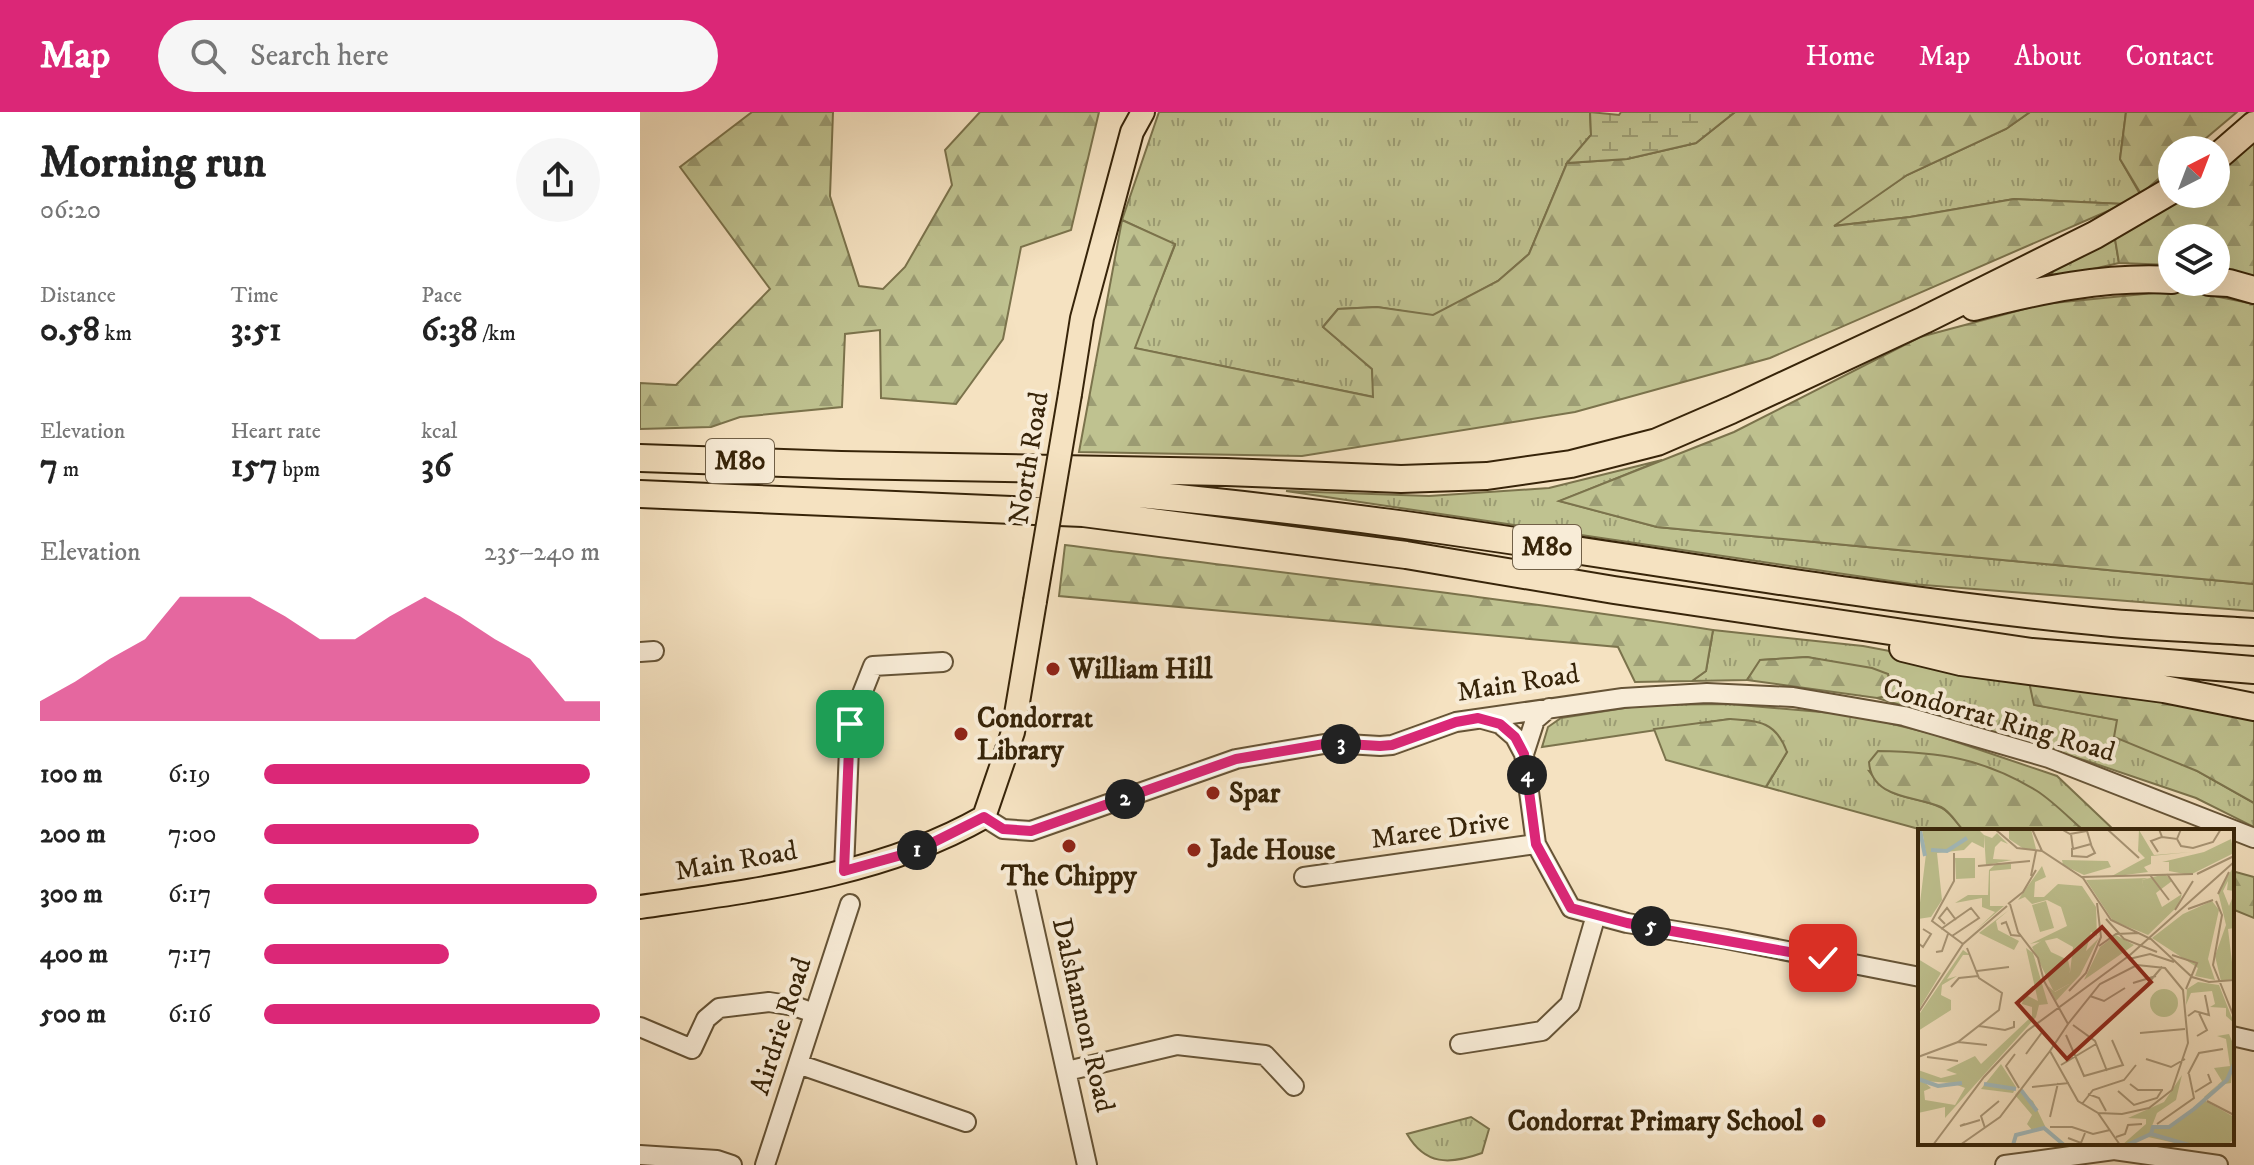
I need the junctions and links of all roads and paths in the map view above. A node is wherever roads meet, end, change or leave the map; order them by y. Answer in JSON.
{"nodes":[{"id":1,"x":1143,"y":112,"type":"edge"},
{"id":2,"x":2254,"y":125,"type":"edge"},
{"id":3,"x":2230,"y":146,"type":"edge"},
{"id":4,"x":2158,"y":198,"type":"edge"},
{"id":5,"x":2158,"y":279,"type":"edge"},
{"id":6,"x":2230,"y":283,"type":"edge"},
{"id":7,"x":2254,"y":290,"type":"edge"},
{"id":8,"x":1924,"y":320,"type":"junction"},
{"id":9,"x":640,"y":458,"type":"edge"},
{"id":10,"x":841,"y":465,"type":"junction"},
{"id":11,"x":640,"y":494,"type":"edge"},
{"id":12,"x":1736,"y":607,"type":"junction"},
{"id":13,"x":2254,"y":632,"type":"edge"},
{"id":14,"x":943,"y":662,"type":"dead end"},
{"id":15,"x":2254,"y":670,"type":"edge"},
{"id":16,"x":1623,"y":698,"type":"joint"},
{"id":17,"x":2254,"y":707,"type":"edge"},
{"id":18,"x":1549,"y":708,"type":"junction"},
{"id":19,"x":1478,"y":718,"type":"junction"},
{"id":20,"x":1524,"y":754,"type":"junction"},
{"id":21,"x":984,"y":817,"type":"junction"},
{"id":22,"x":2231,"y":829,"type":"edge"},
{"id":23,"x":2234,"y":830,"type":"edge"},
{"id":24,"x":2254,"y":838,"type":"edge"},
{"id":25,"x":1536,"y":844,"type":"junction"},
{"id":26,"x":844,"y":871,"type":"junction"},
{"id":27,"x":1304,"y":877,"type":"dead end"},
{"id":28,"x":1023,"y":878,"type":"dead end"},
{"id":29,"x":850,"y":904,"type":"dead end"},
{"id":30,"x":640,"y":907,"type":"edge"},
{"id":31,"x":1596,"y":915,"type":"junction"},
{"id":32,"x":1918,"y":977,"type":"edge"},
{"id":33,"x":814,"y":1013,"type":"junction"},
{"id":34,"x":640,"y":1027,"type":"edge"},
{"id":35,"x":2234,"y":1036,"type":"edge"},
{"id":36,"x":2254,"y":1041,"type":"edge"},
{"id":37,"x":1460,"y":1044,"type":"dead end"},
{"id":38,"x":798,"y":1064,"type":"junction"},
{"id":39,"x":1067,"y":1071,"type":"junction"},
{"id":40,"x":1294,"y":1086,"type":"dead end"},
{"id":41,"x":966,"y":1122,"type":"dead end"},
{"id":42,"x":640,"y":1155,"type":"edge"},
{"id":43,"x":732,"y":1165,"type":"edge"},
{"id":44,"x":765,"y":1165,"type":"edge"},
{"id":45,"x":1087,"y":1165,"type":"edge"},
{"id":46,"x":2005,"y":1165,"type":"edge"},
{"id":47,"x":2218,"y":1165,"type":"edge"}],
"edges":[{"from":1,"to":21,"type":"main road","name":"North Road","bridge":true},
{"from":2,"to":3,"type":"highway"},
{"from":4,"to":8,"type":"highway","number":"M80"},
{"from":5,"to":8,"type":"highway","number":"M80"},
{"from":6,"to":7,"type":"highway"},
{"from":8,"to":10,"type":"highway","number":"M80"},
{"from":9,"to":10,"type":"highway","number":"M80"},
{"from":10,"to":13,"type":"highway","number":"M80"},
{"from":11,"to":12,"type":"highway","number":"M80"},
{"from":12,"to":15,"type":"highway","number":"M80"},
{"from":12,"to":17,"type":"highway","number":"M80"},
{"from":14,"to":26,"type":"street"},
{"from":16,"to":18,"type":"street","name":"Main Road"},
{"from":16,"to":22,"type":"street","name":"Condorrat Ring Road"},
{"from":18,"to":19,"type":"street","name":"Main Road"},
{"from":18,"to":20,"type":"street"},
{"from":19,"to":20,"type":"street"},
{"from":19,"to":21,"type":"street","name":"Main Road"},
{"from":20,"to":25,"type":"street","name":"Maree Drive"},
{"from":21,"to":26,"type":"main road","name":"Main Road"},
{"from":23,"to":24,"type":"street","name":"Condorrat Ring Road"},
{"from":25,"to":27,"type":"street","name":"Maree Drive"},
{"from":25,"to":31,"type":"street","name":"Maree Drive"},
{"from":26,"to":30,"type":"main road","name":"Main Road"},
{"from":28,"to":39,"type":"street","name":"Dalshannon Road"},
{"from":29,"to":33,"type":"street","name":"Airdrie Road"},
{"from":31,"to":32,"type":"street","name":"Maree Drive"},
{"from":31,"to":37,"type":"street"},
{"from":33,"to":34,"type":"street"},
{"from":33,"to":38,"type":"street","name":"Airdrie Road"},
{"from":35,"to":36,"type":"street"},
{"from":38,"to":41,"type":"street"},
{"from":38,"to":44,"type":"street","name":"Airdrie Road"},
{"from":39,"to":40,"type":"street"},
{"from":39,"to":45,"type":"street","name":"Dalshannon Road"},
{"from":42,"to":43,"type":"street"},
{"from":46,"to":47,"type":"street"}]}
